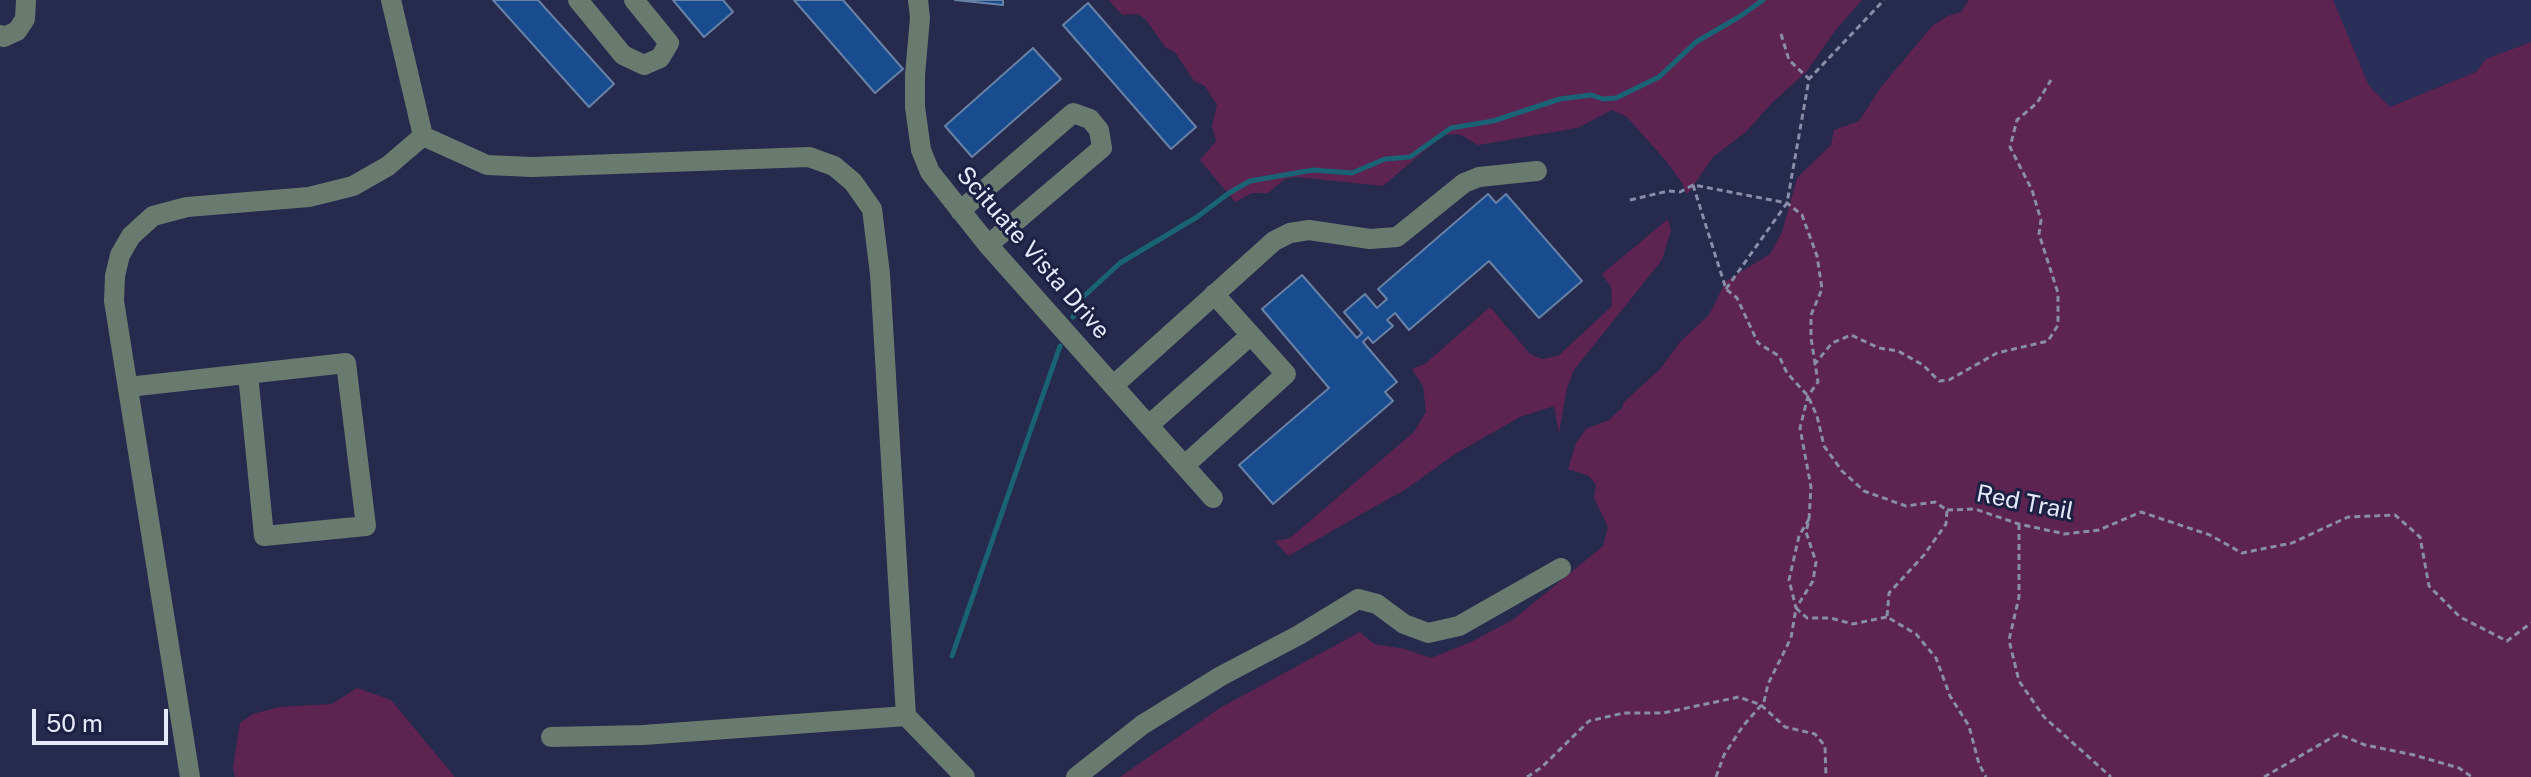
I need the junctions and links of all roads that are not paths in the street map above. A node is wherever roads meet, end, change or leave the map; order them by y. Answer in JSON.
{"nodes":[{"id":1,"x":26,"y":0,"type":"edge"},
{"id":2,"x":391,"y":0,"type":"edge"},
{"id":3,"x":578,"y":0,"type":"edge"},
{"id":4,"x":634,"y":0,"type":"edge"},
{"id":5,"x":918,"y":0,"type":"edge"},
{"id":6,"x":0,"y":35,"type":"edge"},
{"id":7,"x":423,"y":136,"type":"junction"},
{"id":8,"x":1537,"y":171,"type":"dead end"},
{"id":9,"x":960,"y":211,"type":"junction"},
{"id":10,"x":988,"y":245,"type":"junction"},
{"id":11,"x":1214,"y":294,"type":"junction"},
{"id":12,"x":1251,"y":335,"type":"junction"},
{"id":13,"x":248,"y":374,"type":"junction"},
{"id":14,"x":1114,"y":385,"type":"junction"},
{"id":15,"x":128,"y":387,"type":"junction"},
{"id":16,"x":1149,"y":425,"type":"junction"},
{"id":17,"x":1185,"y":465,"type":"junction"},
{"id":18,"x":1213,"y":498,"type":"dead end"},
{"id":19,"x":1561,"y":568,"type":"dead end"},
{"id":20,"x":906,"y":716,"type":"junction"},
{"id":21,"x":551,"y":737,"type":"dead end"},
{"id":22,"x":190,"y":777,"type":"edge"},
{"id":23,"x":965,"y":777,"type":"edge"},
{"id":24,"x":1076,"y":777,"type":"edge"}],
"edges":[{"from":1,"to":6,"type":"street"},
{"from":2,"to":7,"type":"street"},
{"from":3,"to":4,"type":"street"},
{"from":5,"to":9,"type":"street","name":"Scituate Vista Drive"},
{"from":7,"to":15,"type":"street"},
{"from":7,"to":20,"type":"street"},
{"from":8,"to":11,"type":"street"},
{"from":9,"to":10,"type":"street","name":"Scituate Vista Drive"},
{"from":9,"to":10,"type":"street"},
{"from":10,"to":14,"type":"street","name":"Scituate Vista Drive"},
{"from":11,"to":12,"type":"street"},
{"from":11,"to":14,"type":"street"},
{"from":12,"to":16,"type":"street"},
{"from":12,"to":17,"type":"street"},
{"from":13,"to":13,"type":"street"},
{"from":13,"to":15,"type":"street"},
{"from":14,"to":16,"type":"street","name":"Scituate Vista Drive"},
{"from":15,"to":22,"type":"street"},
{"from":16,"to":17,"type":"street","name":"Scituate Vista Drive"},
{"from":17,"to":18,"type":"street","name":"Scituate Vista Drive"},
{"from":19,"to":24,"type":"street"},
{"from":20,"to":21,"type":"street"},
{"from":20,"to":23,"type":"street"}]}
